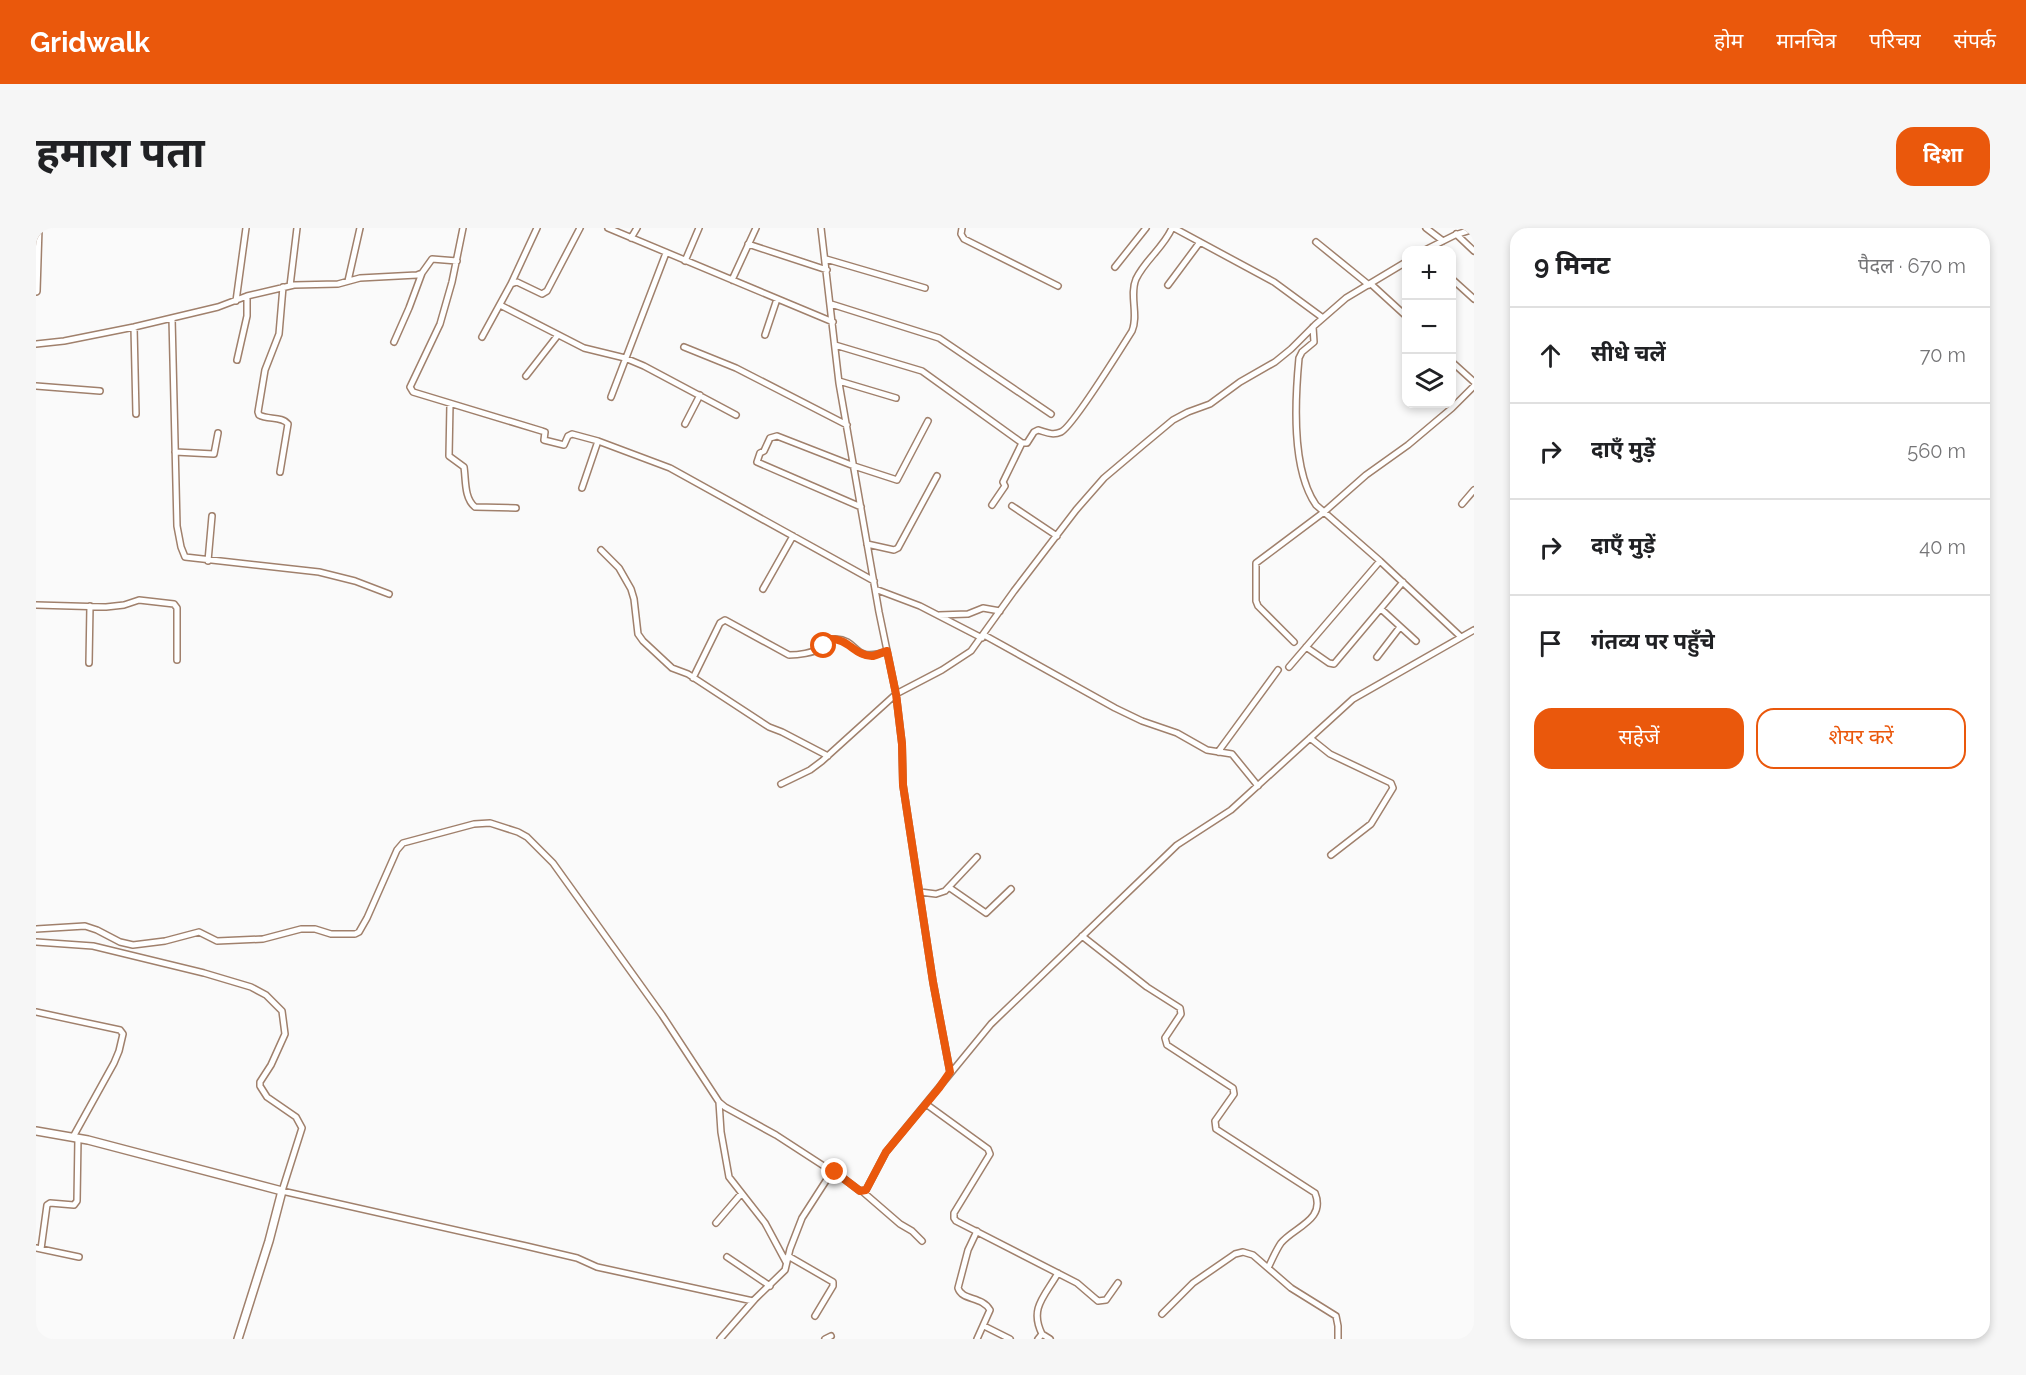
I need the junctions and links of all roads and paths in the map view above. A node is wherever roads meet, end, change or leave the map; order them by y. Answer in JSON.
{"nodes":[{"id":1,"x":246,"y":228,"type":"edge"},
{"id":2,"x":297,"y":228,"type":"edge"},
{"id":3,"x":360,"y":228,"type":"edge"},
{"id":4,"x":463,"y":228,"type":"edge"},
{"id":5,"x":537,"y":228,"type":"edge"},
{"id":6,"x":580,"y":228,"type":"edge"},
{"id":7,"x":609,"y":228,"type":"edge"},
{"id":8,"x":637,"y":228,"type":"edge"},
{"id":9,"x":699,"y":228,"type":"edge"},
{"id":10,"x":756,"y":228,"type":"edge"},
{"id":11,"x":821,"y":228,"type":"edge"},
{"id":12,"x":962,"y":228,"type":"edge"},
{"id":13,"x":1146,"y":228,"type":"edge"},
{"id":14,"x":1173,"y":228,"type":"edge"},
{"id":15,"x":1192,"y":228,"type":"edge"},
{"id":16,"x":1426,"y":228,"type":"edge"},
{"id":17,"x":1474,"y":229,"type":"edge"},
{"id":18,"x":37,"y":230,"type":"edge"},
{"id":19,"x":1456,"y":234,"type":"junction"},
{"id":20,"x":1187,"y":235,"type":"junction"},
{"id":21,"x":631,"y":238,"type":"junction"},
{"id":22,"x":1443,"y":240,"type":"junction"},
{"id":23,"x":1200,"y":242,"type":"junction"},
{"id":24,"x":1316,"y":242,"type":"dead end"},
{"id":25,"x":748,"y":244,"type":"junction"},
{"id":26,"x":1432,"y":246,"type":"edge"},
{"id":27,"x":1474,"y":251,"type":"edge"},
{"id":28,"x":666,"y":253,"type":"junction"},
{"id":29,"x":826,"y":259,"type":"junction"},
{"id":30,"x":457,"y":261,"type":"junction"},
{"id":31,"x":685,"y":261,"type":"junction"},
{"id":32,"x":1402,"y":265,"type":"edge"},
{"id":33,"x":1115,"y":267,"type":"dead end"},
{"id":34,"x":827,"y":270,"type":"junction"},
{"id":35,"x":422,"y":273,"type":"junction"},
{"id":36,"x":732,"y":280,"type":"junction"},
{"id":37,"x":348,"y":281,"type":"junction"},
{"id":38,"x":1456,"y":283,"type":"edge"},
{"id":39,"x":511,"y":284,"type":"junction"},
{"id":40,"x":1370,"y":284,"type":"junction"},
{"id":41,"x":1168,"y":285,"type":"dead end"},
{"id":42,"x":287,"y":286,"type":"junction"},
{"id":43,"x":1058,"y":286,"type":"dead end"},
{"id":44,"x":925,"y":288,"type":"dead end"},
{"id":45,"x":36,"y":291,"type":"edge"},
{"id":46,"x":247,"y":296,"type":"junction"},
{"id":47,"x":777,"y":299,"type":"junction"},
{"id":48,"x":1474,"y":299,"type":"edge"},
{"id":49,"x":236,"y":301,"type":"junction"},
{"id":50,"x":831,"y":304,"type":"junction"},
{"id":51,"x":500,"y":305,"type":"junction"},
{"id":52,"x":1402,"y":312,"type":"edge"},
{"id":53,"x":172,"y":318,"type":"junction"},
{"id":54,"x":1323,"y":318,"type":"junction"},
{"id":55,"x":833,"y":322,"type":"junction"},
{"id":56,"x":134,"y":327,"type":"junction"},
{"id":57,"x":1312,"y":327,"type":"junction"},
{"id":58,"x":558,"y":335,"type":"junction"},
{"id":59,"x":765,"y":335,"type":"dead end"},
{"id":60,"x":482,"y":337,"type":"dead end"},
{"id":61,"x":394,"y":342,"type":"dead end"},
{"id":62,"x":36,"y":344,"type":"edge"},
{"id":63,"x":835,"y":345,"type":"junction"},
{"id":64,"x":684,"y":346,"type":"dead end"},
{"id":65,"x":625,"y":358,"type":"junction"},
{"id":66,"x":237,"y":360,"type":"dead end"},
{"id":67,"x":1456,"y":366,"type":"edge"},
{"id":68,"x":526,"y":376,"type":"dead end"},
{"id":69,"x":839,"y":381,"type":"junction"},
{"id":70,"x":1474,"y":384,"type":"edge"},
{"id":71,"x":36,"y":386,"type":"edge"},
{"id":72,"x":100,"y":391,"type":"dead end"},
{"id":73,"x":700,"y":395,"type":"junction"},
{"id":74,"x":611,"y":397,"type":"dead end"},
{"id":75,"x":896,"y":398,"type":"dead end"},
{"id":76,"x":450,"y":404,"type":"junction"},
{"id":77,"x":136,"y":414,"type":"dead end"},
{"id":78,"x":1051,"y":414,"type":"dead end"},
{"id":79,"x":736,"y":415,"type":"dead end"},
{"id":80,"x":928,"y":422,"type":"dead end"},
{"id":81,"x":685,"y":424,"type":"dead end"},
{"id":82,"x":847,"y":425,"type":"junction"},
{"id":83,"x":218,"y":434,"type":"dead end"},
{"id":84,"x":598,"y":441,"type":"junction"},
{"id":85,"x":1022,"y":443,"type":"junction"},
{"id":86,"x":175,"y":452,"type":"junction"},
{"id":87,"x":854,"y":466,"type":"junction"},
{"id":88,"x":280,"y":472,"type":"dead end"},
{"id":89,"x":937,"y":476,"type":"dead end"},
{"id":90,"x":582,"y":488,"type":"dead end"},
{"id":91,"x":1474,"y":490,"type":"edge"},
{"id":92,"x":1462,"y":504,"type":"dead end"},
{"id":93,"x":992,"y":505,"type":"dead end"},
{"id":94,"x":1012,"y":506,"type":"dead end"},
{"id":95,"x":516,"y":507,"type":"dead end"},
{"id":96,"x":861,"y":507,"type":"junction"},
{"id":97,"x":1324,"y":512,"type":"junction"},
{"id":98,"x":212,"y":516,"type":"dead end"},
{"id":99,"x":793,"y":536,"type":"junction"},
{"id":100,"x":1057,"y":536,"type":"junction"},
{"id":101,"x":867,"y":544,"type":"junction"},
{"id":102,"x":601,"y":550,"type":"dead end"},
{"id":103,"x":208,"y":561,"type":"junction"},
{"id":104,"x":1380,"y":561,"type":"junction"},
{"id":105,"x":874,"y":581,"type":"junction"},
{"id":106,"x":1403,"y":582,"type":"junction"},
{"id":107,"x":763,"y":589,"type":"dead end"},
{"id":108,"x":875,"y":589,"type":"junction"},
{"id":109,"x":389,"y":594,"type":"dead end"},
{"id":110,"x":36,"y":605,"type":"edge"},
{"id":111,"x":90,"y":606,"type":"junction"},
{"id":112,"x":1381,"y":609,"type":"junction"},
{"id":113,"x":1000,"y":611,"type":"junction"},
{"id":114,"x":938,"y":616,"type":"junction"},
{"id":115,"x":1400,"y":627,"type":"junction"},
{"id":116,"x":1474,"y":630,"type":"edge"},
{"id":117,"x":983,"y":637,"type":"junction"},
{"id":118,"x":1461,"y":637,"type":"junction"},
{"id":119,"x":1416,"y":641,"type":"dead end"},
{"id":120,"x":1294,"y":642,"type":"dead end"},
{"id":121,"x":1306,"y":647,"type":"junction"},
{"id":122,"x":887,"y":651,"type":"junction"},
{"id":123,"x":1377,"y":657,"type":"dead end"},
{"id":124,"x":177,"y":660,"type":"dead end"},
{"id":125,"x":89,"y":663,"type":"dead end"},
{"id":126,"x":1289,"y":667,"type":"dead end"},
{"id":127,"x":1278,"y":670,"type":"dead end"},
{"id":128,"x":693,"y":678,"type":"junction"},
{"id":129,"x":896,"y":694,"type":"junction"},
{"id":130,"x":1310,"y":738,"type":"junction"},
{"id":131,"x":1218,"y":752,"type":"junction"},
{"id":132,"x":828,"y":756,"type":"junction"},
{"id":133,"x":781,"y":784,"type":"dead end"},
{"id":134,"x":1258,"y":786,"type":"junction"},
{"id":135,"x":1331,"y":855,"type":"dead end"},
{"id":136,"x":977,"y":857,"type":"dead end"},
{"id":137,"x":950,"y":888,"type":"junction"},
{"id":138,"x":1011,"y":889,"type":"dead end"},
{"id":139,"x":920,"y":892,"type":"junction"},
{"id":140,"x":36,"y":929,"type":"edge"},
{"id":141,"x":1082,"y":936,"type":"junction"},
{"id":142,"x":36,"y":942,"type":"edge"},
{"id":143,"x":36,"y":1012,"type":"edge"},
{"id":144,"x":950,"y":1072,"type":"junction"},
{"id":145,"x":719,"y":1102,"type":"junction"},
{"id":146,"x":926,"y":1104,"type":"junction"},
{"id":147,"x":36,"y":1131,"type":"edge"},
{"id":148,"x":76,"y":1138,"type":"junction"},
{"id":149,"x":833,"y":1172,"type":"junction"},
{"id":150,"x":282,"y":1191,"type":"junction"},
{"id":151,"x":863,"y":1192,"type":"junction"},
{"id":152,"x":741,"y":1194,"type":"junction"},
{"id":153,"x":716,"y":1223,"type":"dead end"},
{"id":154,"x":977,"y":1231,"type":"junction"},
{"id":155,"x":922,"y":1241,"type":"dead end"},
{"id":156,"x":39,"y":1249,"type":"edge"},
{"id":157,"x":788,"y":1256,"type":"junction"},
{"id":158,"x":80,"y":1257,"type":"dead end"},
{"id":159,"x":728,"y":1257,"type":"dead end"},
{"id":160,"x":787,"y":1263,"type":"junction"},
{"id":161,"x":1268,"y":1268,"type":"junction"},
{"id":162,"x":1058,"y":1273,"type":"junction"},
{"id":163,"x":1118,"y":1283,"type":"dead end"},
{"id":164,"x":770,"y":1286,"type":"junction"},
{"id":165,"x":753,"y":1300,"type":"junction"},
{"id":166,"x":1162,"y":1314,"type":"dead end"},
{"id":167,"x":815,"y":1316,"type":"dead end"},
{"id":168,"x":984,"y":1326,"type":"junction"},
{"id":169,"x":1040,"y":1337,"type":"edge"},
{"id":170,"x":237,"y":1339,"type":"edge"},
{"id":171,"x":720,"y":1339,"type":"edge"},
{"id":172,"x":977,"y":1339,"type":"edge"},
{"id":173,"x":1010,"y":1339,"type":"edge"},
{"id":174,"x":1050,"y":1339,"type":"edge"},
{"id":175,"x":1338,"y":1339,"type":"edge"}],
"edges":[{"from":1,"to":49,"type":"street"},
{"from":2,"to":42,"type":"street"},
{"from":3,"to":37,"type":"street"},
{"from":4,"to":30,"type":"street"},
{"from":5,"to":39,"type":"street"},
{"from":6,"to":39,"type":"street"},
{"from":7,"to":21,"type":"street"},
{"from":8,"to":21,"type":"street"},
{"from":9,"to":31,"type":"street"},
{"from":10,"to":25,"type":"street"},
{"from":11,"to":29,"type":"street"},
{"from":12,"to":43,"type":"street"},
{"from":13,"to":33,"type":"street"},
{"from":14,"to":20,"type":"street"},
{"from":14,"to":85,"type":"street"},
{"from":15,"to":20,"type":"street"},
{"from":16,"to":22,"type":"street"},
{"from":17,"to":19,"type":"street"},
{"from":18,"to":45,"type":"street"},
{"from":19,"to":22,"type":"street"},
{"from":19,"to":27,"type":"street"},
{"from":20,"to":23,"type":"street"},
{"from":21,"to":28,"type":"street"},
{"from":22,"to":26,"type":"street"},
{"from":23,"to":41,"type":"street"},
{"from":23,"to":54,"type":"street"},
{"from":24,"to":40,"type":"street"},
{"from":25,"to":34,"type":"street"},
{"from":25,"to":36,"type":"street"},
{"from":28,"to":31,"type":"street"},
{"from":28,"to":65,"type":"street"},
{"from":29,"to":34,"type":"street"},
{"from":29,"to":44,"type":"street"},
{"from":30,"to":35,"type":"street"},
{"from":30,"to":76,"type":"street"},
{"from":31,"to":36,"type":"street"},
{"from":32,"to":40,"type":"street"},
{"from":34,"to":50,"type":"street"},
{"from":35,"to":37,"type":"street"},
{"from":35,"to":61,"type":"street"},
{"from":36,"to":47,"type":"street"},
{"from":37,"to":42,"type":"street"},
{"from":38,"to":48,"type":"street"},
{"from":39,"to":51,"type":"street"},
{"from":40,"to":52,"type":"street"},
{"from":40,"to":54,"type":"street"},
{"from":42,"to":46,"type":"street"},
{"from":42,"to":88,"type":"street"},
{"from":46,"to":49,"type":"street"},
{"from":46,"to":66,"type":"street"},
{"from":47,"to":55,"type":"street"},
{"from":47,"to":59,"type":"street"},
{"from":49,"to":53,"type":"street"},
{"from":50,"to":55,"type":"street"},
{"from":50,"to":78,"type":"street"},
{"from":51,"to":58,"type":"street"},
{"from":51,"to":60,"type":"street"},
{"from":53,"to":56,"type":"street"},
{"from":53,"to":86,"type":"street"},
{"from":54,"to":57,"type":"street"},
{"from":55,"to":63,"type":"street"},
{"from":56,"to":62,"type":"street"},
{"from":56,"to":77,"type":"street"},
{"from":57,"to":97,"type":"street"},
{"from":57,"to":100,"type":"street"},
{"from":58,"to":65,"type":"street"},
{"from":58,"to":68,"type":"street"},
{"from":63,"to":69,"type":"street"},
{"from":63,"to":85,"type":"street"},
{"from":64,"to":82,"type":"street"},
{"from":65,"to":73,"type":"street"},
{"from":65,"to":74,"type":"street"},
{"from":67,"to":70,"type":"street"},
{"from":69,"to":75,"type":"street"},
{"from":69,"to":82,"type":"street"},
{"from":70,"to":97,"type":"street"},
{"from":71,"to":72,"type":"street"},
{"from":73,"to":79,"type":"street"},
{"from":73,"to":81,"type":"street"},
{"from":76,"to":84,"type":"street"},
{"from":76,"to":95,"type":"street"},
{"from":80,"to":87,"type":"street"},
{"from":82,"to":87,"type":"street"},
{"from":83,"to":86,"type":"street"},
{"from":84,"to":90,"type":"street"},
{"from":84,"to":99,"type":"street"},
{"from":85,"to":93,"type":"street"},
{"from":86,"to":103,"type":"street"},
{"from":87,"to":96,"type":"street"},
{"from":87,"to":96,"type":"street"},
{"from":89,"to":101,"type":"street"},
{"from":91,"to":92,"type":"street"},
{"from":94,"to":100,"type":"street"},
{"from":96,"to":101,"type":"street"},
{"from":97,"to":104,"type":"street"},
{"from":97,"to":120,"type":"street"},
{"from":98,"to":103,"type":"street"},
{"from":99,"to":105,"type":"street"},
{"from":99,"to":107,"type":"street"},
{"from":100,"to":113,"type":"street"},
{"from":101,"to":105,"type":"street"},
{"from":102,"to":128,"type":"street"},
{"from":103,"to":109,"type":"street"},
{"from":104,"to":106,"type":"street"},
{"from":104,"to":121,"type":"street"},
{"from":105,"to":108,"type":"street"},
{"from":106,"to":112,"type":"street"},
{"from":106,"to":118,"type":"street"},
{"from":108,"to":114,"type":"street"},
{"from":108,"to":122,"type":"street"},
{"from":110,"to":111,"type":"street"},
{"from":111,"to":124,"type":"street"},
{"from":111,"to":125,"type":"street"},
{"from":112,"to":115,"type":"street"},
{"from":112,"to":121,"type":"street"},
{"from":113,"to":114,"type":"street"},
{"from":113,"to":117,"type":"street"},
{"from":114,"to":117,"type":"street"},
{"from":115,"to":119,"type":"street"},
{"from":115,"to":123,"type":"street"},
{"from":116,"to":118,"type":"street"},
{"from":117,"to":129,"type":"street"},
{"from":117,"to":131,"type":"street"},
{"from":118,"to":130,"type":"street"},
{"from":121,"to":126,"type":"street"},
{"from":122,"to":128,"type":"street"},
{"from":122,"to":129,"type":"street"},
{"from":127,"to":131,"type":"street"},
{"from":128,"to":132,"type":"street"},
{"from":129,"to":132,"type":"street"},
{"from":129,"to":139,"type":"street"},
{"from":130,"to":134,"type":"street"},
{"from":130,"to":135,"type":"street"},
{"from":131,"to":134,"type":"street"},
{"from":132,"to":133,"type":"street"},
{"from":134,"to":141,"type":"street"},
{"from":136,"to":137,"type":"street"},
{"from":137,"to":138,"type":"street"},
{"from":137,"to":139,"type":"street"},
{"from":139,"to":144,"type":"street"},
{"from":140,"to":145,"type":"street"},
{"from":141,"to":144,"type":"street"},
{"from":141,"to":161,"type":"street"},
{"from":142,"to":150,"type":"street"},
{"from":143,"to":148,"type":"street"},
{"from":144,"to":146,"type":"street"},
{"from":145,"to":149,"type":"street"},
{"from":145,"to":152,"type":"street"},
{"from":146,"to":151,"type":"street"},
{"from":146,"to":154,"type":"street"},
{"from":147,"to":148,"type":"street"},
{"from":148,"to":150,"type":"street"},
{"from":148,"to":156,"type":"street"},
{"from":149,"to":151,"type":"street"},
{"from":149,"to":157,"type":"street"},
{"from":150,"to":165,"type":"street"},
{"from":150,"to":170,"type":"street"},
{"from":151,"to":155,"type":"street"},
{"from":152,"to":153,"type":"street"},
{"from":152,"to":160,"type":"street"},
{"from":154,"to":162,"type":"street"},
{"from":154,"to":168,"type":"street"},
{"from":156,"to":158,"type":"street"},
{"from":157,"to":160,"type":"street"},
{"from":157,"to":167,"type":"street"},
{"from":159,"to":164,"type":"street"},
{"from":160,"to":164,"type":"street"},
{"from":161,"to":166,"type":"street"},
{"from":161,"to":175,"type":"street"},
{"from":162,"to":163,"type":"street"},
{"from":162,"to":169,"type":"street"},
{"from":164,"to":165,"type":"street"},
{"from":165,"to":171,"type":"street"},
{"from":168,"to":172,"type":"street"},
{"from":168,"to":173,"type":"street"},
{"from":169,"to":174,"type":"street"}]}
